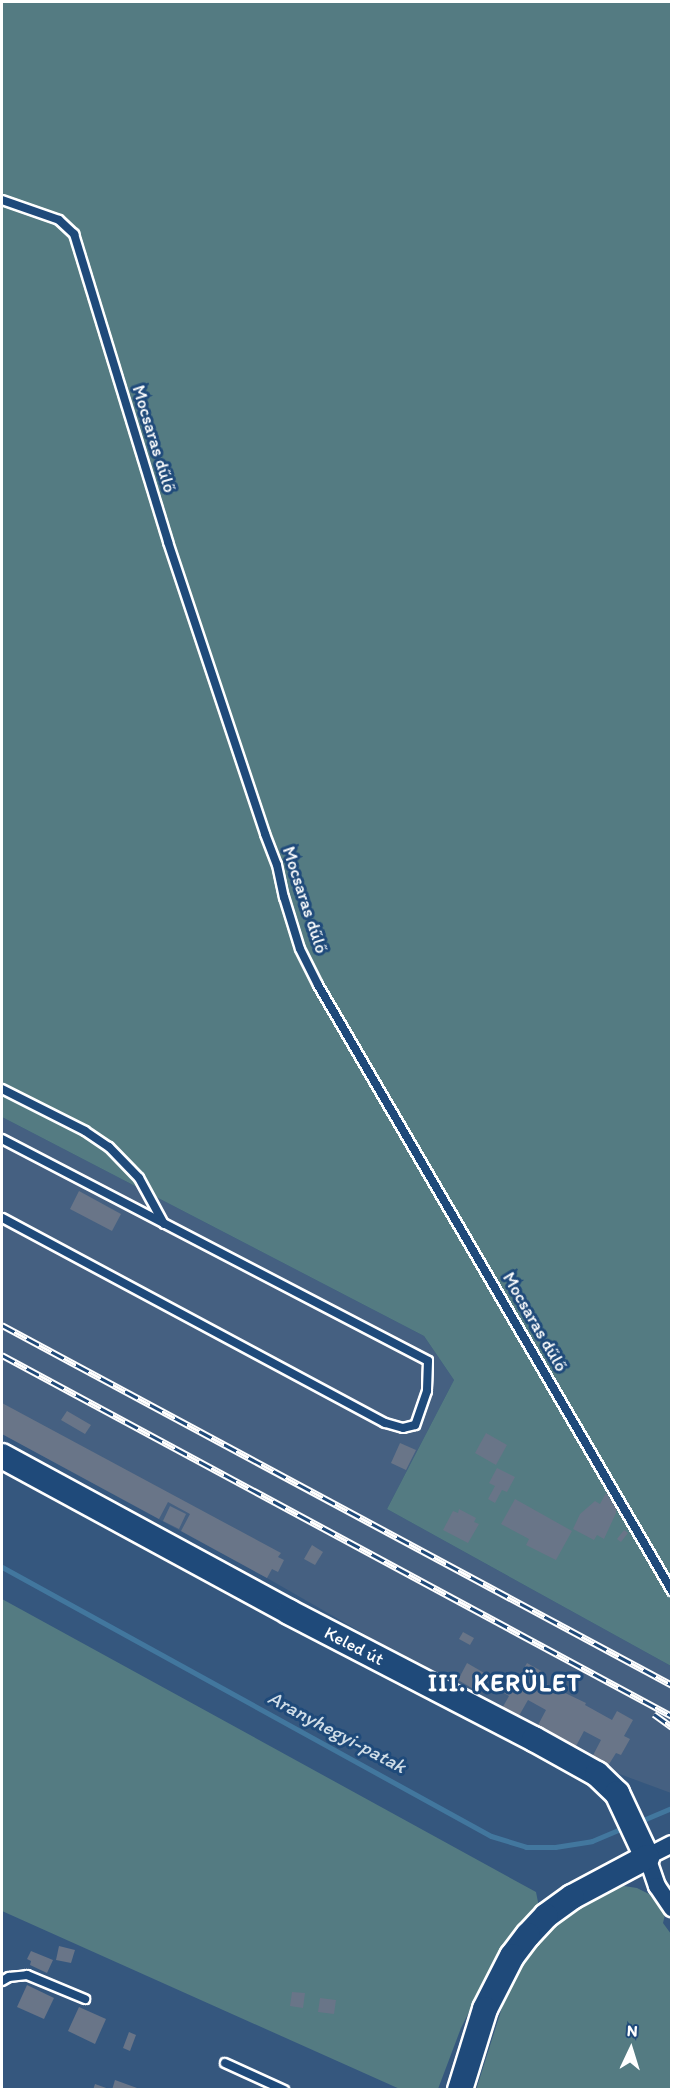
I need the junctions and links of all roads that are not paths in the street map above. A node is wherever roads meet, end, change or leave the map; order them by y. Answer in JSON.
{"nodes":[{"id":1,"x":2,"y":200,"type":"edge"},
{"id":2,"x":2,"y":1089,"type":"edge"},
{"id":3,"x":2,"y":1139,"type":"edge"},
{"id":4,"x":2,"y":1218,"type":"edge"},
{"id":5,"x":165,"y":1225,"type":"junction"},
{"id":6,"x":2,"y":1455,"type":"edge"},
{"id":7,"x":672,"y":1591,"type":"edge"},
{"id":8,"x":672,"y":1844,"type":"edge"},
{"id":9,"x":643,"y":1848,"type":"junction"},
{"id":10,"x":672,"y":1908,"type":"edge"},
{"id":11,"x":2,"y":1981,"type":"edge"},
{"id":12,"x":86,"y":2000,"type":"dead end"},
{"id":13,"x":225,"y":2063,"type":"dead end"},
{"id":14,"x":284,"y":2090,"type":"edge"},
{"id":15,"x":460,"y":2090,"type":"edge"}],
"edges":[{"from":1,"to":7,"type":"lane","name":"Mocsaras dűlő"},
{"from":2,"to":5,"type":"lane"},
{"from":3,"to":5,"type":"lane"},
{"from":4,"to":5,"type":"lane"},
{"from":6,"to":9,"type":"street","name":"Keled út"},
{"from":8,"to":9,"type":"street"},
{"from":9,"to":10,"type":"street"},
{"from":9,"to":15,"type":"street"},
{"from":11,"to":12,"type":"lane"},
{"from":13,"to":14,"type":"lane"}]}
